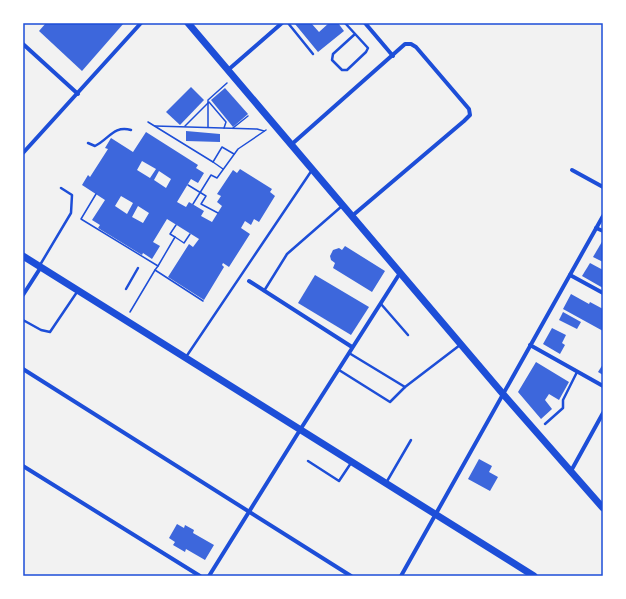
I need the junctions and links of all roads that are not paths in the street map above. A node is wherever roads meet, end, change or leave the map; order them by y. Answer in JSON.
{"nodes":[{"id":1,"x":141,"y":23,"type":"edge"},
{"id":2,"x":188,"y":23,"type":"edge"},
{"id":3,"x":282,"y":23,"type":"edge"},
{"id":4,"x":288,"y":23,"type":"edge"},
{"id":5,"x":345,"y":23,"type":"edge"},
{"id":6,"x":365,"y":23,"type":"edge"},
{"id":7,"x":355,"y":34,"type":"junction"},
{"id":8,"x":23,"y":44,"type":"edge"},
{"id":9,"x":313,"y":54,"type":"dead end"},
{"id":10,"x":393,"y":56,"type":"junction"},
{"id":11,"x":228,"y":70,"type":"junction"},
{"id":12,"x":78,"y":94,"type":"junction"},
{"id":13,"x":131,"y":130,"type":"dead end"},
{"id":14,"x":88,"y":143,"type":"dead end"},
{"id":15,"x":292,"y":144,"type":"junction"},
{"id":16,"x":23,"y":153,"type":"edge"},
{"id":17,"x":313,"y":170,"type":"junction"},
{"id":18,"x":572,"y":170,"type":"dead end"},
{"id":19,"x":603,"y":187,"type":"edge"},
{"id":20,"x":60,"y":188,"type":"dead end"},
{"id":21,"x":343,"y":206,"type":"junction"},
{"id":22,"x":352,"y":216,"type":"junction"},
{"id":23,"x":603,"y":216,"type":"edge"},
{"id":24,"x":596,"y":228,"type":"junction"},
{"id":25,"x":603,"y":231,"type":"edge"},
{"id":26,"x":23,"y":256,"type":"edge"},
{"id":27,"x":40,"y":266,"type":"junction"},
{"id":28,"x":138,"y":268,"type":"dead end"},
{"id":29,"x":400,"y":273,"type":"junction"},
{"id":30,"x":570,"y":275,"type":"junction"},
{"id":31,"x":249,"y":281,"type":"dead end"},
{"id":32,"x":126,"y":289,"type":"dead end"},
{"id":33,"x":78,"y":290,"type":"junction"},
{"id":34,"x":264,"y":291,"type":"junction"},
{"id":35,"x":603,"y":293,"type":"edge"},
{"id":36,"x":23,"y":295,"type":"edge"},
{"id":37,"x":381,"y":304,"type":"junction"},
{"id":38,"x":23,"y":320,"type":"edge"},
{"id":39,"x":408,"y":335,"type":"dead end"},
{"id":40,"x":461,"y":344,"type":"junction"},
{"id":41,"x":530,"y":345,"type":"junction"},
{"id":42,"x":352,"y":348,"type":"junction"},
{"id":43,"x":349,"y":353,"type":"junction"},
{"id":44,"x":186,"y":358,"type":"junction"},
{"id":45,"x":23,"y":369,"type":"edge"},
{"id":46,"x":338,"y":369,"type":"junction"},
{"id":47,"x":577,"y":371,"type":"junction"},
{"id":48,"x":603,"y":386,"type":"edge"},
{"id":49,"x":405,"y":387,"type":"junction"},
{"id":50,"x":503,"y":394,"type":"junction"},
{"id":51,"x":603,"y":413,"type":"edge"},
{"id":52,"x":545,"y":424,"type":"dead end"},
{"id":53,"x":300,"y":430,"type":"junction"},
{"id":54,"x":411,"y":440,"type":"dead end"},
{"id":55,"x":308,"y":461,"type":"dead end"},
{"id":56,"x":351,"y":462,"type":"junction"},
{"id":57,"x":23,"y":466,"type":"edge"},
{"id":58,"x":571,"y":471,"type":"junction"},
{"id":59,"x":386,"y":484,"type":"junction"},
{"id":60,"x":603,"y":508,"type":"edge"},
{"id":61,"x":249,"y":513,"type":"junction"},
{"id":62,"x":436,"y":515,"type":"junction"},
{"id":63,"x":200,"y":576,"type":"edge"},
{"id":64,"x":209,"y":576,"type":"edge"},
{"id":65,"x":351,"y":576,"type":"edge"},
{"id":66,"x":401,"y":576,"type":"edge"},
{"id":67,"x":533,"y":576,"type":"edge"}],
"edges":[{"from":1,"to":12,"type":"street"},
{"from":2,"to":11,"type":"main road"},
{"from":3,"to":11,"type":"street"},
{"from":4,"to":9,"type":"lane"},
{"from":5,"to":7,"type":"lane"},
{"from":6,"to":10,"type":"street"},
{"from":7,"to":7,"type":"lane"},
{"from":8,"to":12,"type":"street"},
{"from":10,"to":15,"type":"street"},
{"from":10,"to":22,"type":"street"},
{"from":11,"to":15,"type":"main road"},
{"from":12,"to":16,"type":"street"},
{"from":13,"to":14,"type":"lane"},
{"from":15,"to":17,"type":"main road"},
{"from":17,"to":21,"type":"main road"},
{"from":17,"to":44,"type":"lane"},
{"from":18,"to":19,"type":"street"},
{"from":20,"to":27,"type":"lane"},
{"from":21,"to":22,"type":"main road"},
{"from":21,"to":34,"type":"lane"},
{"from":22,"to":29,"type":"main road"},
{"from":23,"to":24,"type":"street"},
{"from":24,"to":25,"type":"street"},
{"from":24,"to":30,"type":"street"},
{"from":26,"to":27,"type":"main road"},
{"from":27,"to":33,"type":"main road"},
{"from":27,"to":36,"type":"street"},
{"from":28,"to":32,"type":"lane"},
{"from":29,"to":37,"type":"street"},
{"from":29,"to":40,"type":"main road"},
{"from":30,"to":35,"type":"street"},
{"from":30,"to":41,"type":"street"},
{"from":31,"to":34,"type":"street"},
{"from":33,"to":38,"type":"lane"},
{"from":33,"to":44,"type":"main road"},
{"from":34,"to":42,"type":"street"},
{"from":37,"to":39,"type":"lane"},
{"from":37,"to":42,"type":"street"},
{"from":40,"to":49,"type":"lane"},
{"from":40,"to":50,"type":"main road"},
{"from":41,"to":47,"type":"street"},
{"from":41,"to":50,"type":"street"},
{"from":42,"to":43,"type":"street"},
{"from":43,"to":46,"type":"street"},
{"from":43,"to":49,"type":"lane"},
{"from":44,"to":53,"type":"main road"},
{"from":45,"to":61,"type":"street"},
{"from":46,"to":49,"type":"lane"},
{"from":46,"to":53,"type":"street"},
{"from":47,"to":48,"type":"street"},
{"from":47,"to":52,"type":"lane"},
{"from":50,"to":58,"type":"main road"},
{"from":50,"to":62,"type":"street"},
{"from":51,"to":58,"type":"street"},
{"from":53,"to":56,"type":"main road"},
{"from":53,"to":61,"type":"street"},
{"from":54,"to":59,"type":"lane"},
{"from":55,"to":56,"type":"lane"},
{"from":56,"to":59,"type":"main road"},
{"from":57,"to":63,"type":"street"},
{"from":58,"to":60,"type":"main road"},
{"from":59,"to":62,"type":"main road"},
{"from":61,"to":64,"type":"street"},
{"from":61,"to":65,"type":"street"},
{"from":62,"to":66,"type":"street"},
{"from":62,"to":67,"type":"main road"}]}
